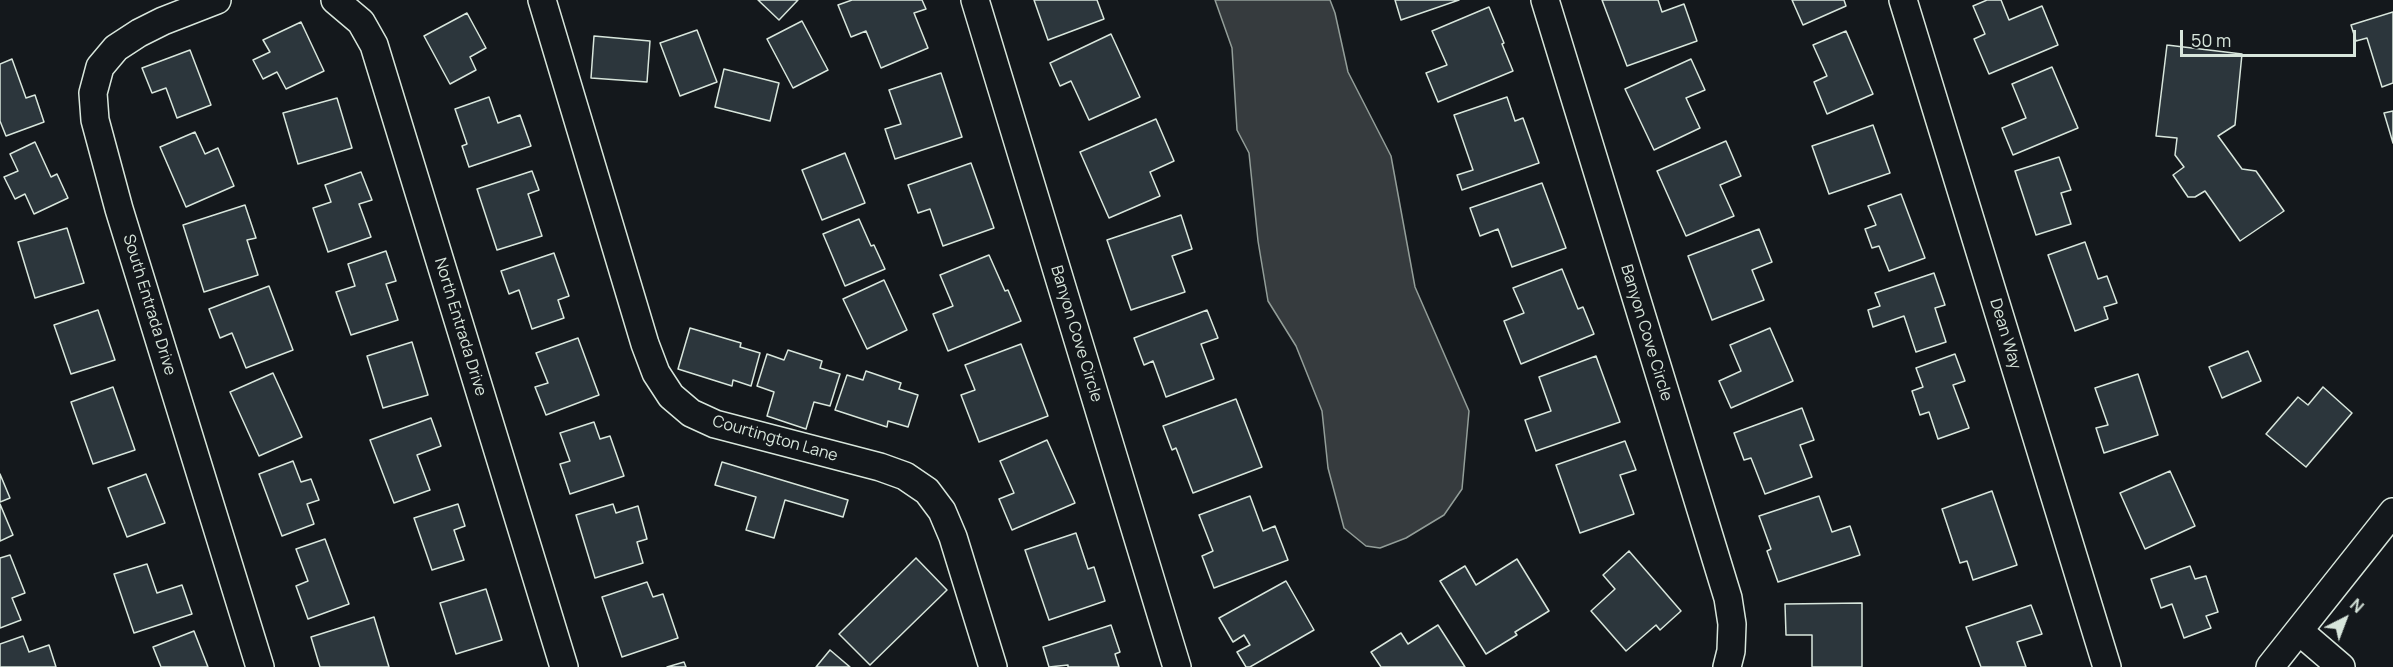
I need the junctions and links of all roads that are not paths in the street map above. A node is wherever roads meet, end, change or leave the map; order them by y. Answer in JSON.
{"nodes":[{"id":1,"x":335,"y":0,"type":"edge"},
{"id":2,"x":542,"y":0,"type":"edge"},
{"id":3,"x":975,"y":0,"type":"edge"},
{"id":4,"x":1545,"y":0,"type":"edge"},
{"id":5,"x":1903,"y":0,"type":"edge"},
{"id":6,"x":213,"y":1,"type":"edge"},
{"id":7,"x":2393,"y":512,"type":"edge"},
{"id":8,"x":2299,"y":631,"type":"junction"},
{"id":9,"x":260,"y":667,"type":"edge"},
{"id":10,"x":564,"y":667,"type":"edge"},
{"id":11,"x":993,"y":667,"type":"edge"},
{"id":12,"x":1177,"y":667,"type":"edge"},
{"id":13,"x":1727,"y":667,"type":"edge"},
{"id":14,"x":2107,"y":667,"type":"edge"},
{"id":15,"x":2270,"y":667,"type":"edge"},
{"id":16,"x":2341,"y":667,"type":"edge"}],
"edges":[{"from":1,"to":10,"type":"street","name":"North Entrada Drive"},
{"from":2,"to":11,"type":"street","name":"Courtington Lane"},
{"from":3,"to":12,"type":"street","name":"Banyon Cove Circle"},
{"from":4,"to":13,"type":"street","name":"Banyon Cove Circle"},
{"from":5,"to":14,"type":"street","name":"Dean Way"},
{"from":6,"to":9,"type":"street","name":"South Entrada Drive"},
{"from":7,"to":8,"type":"street"},
{"from":8,"to":15,"type":"street"},
{"from":8,"to":16,"type":"street"}]}
